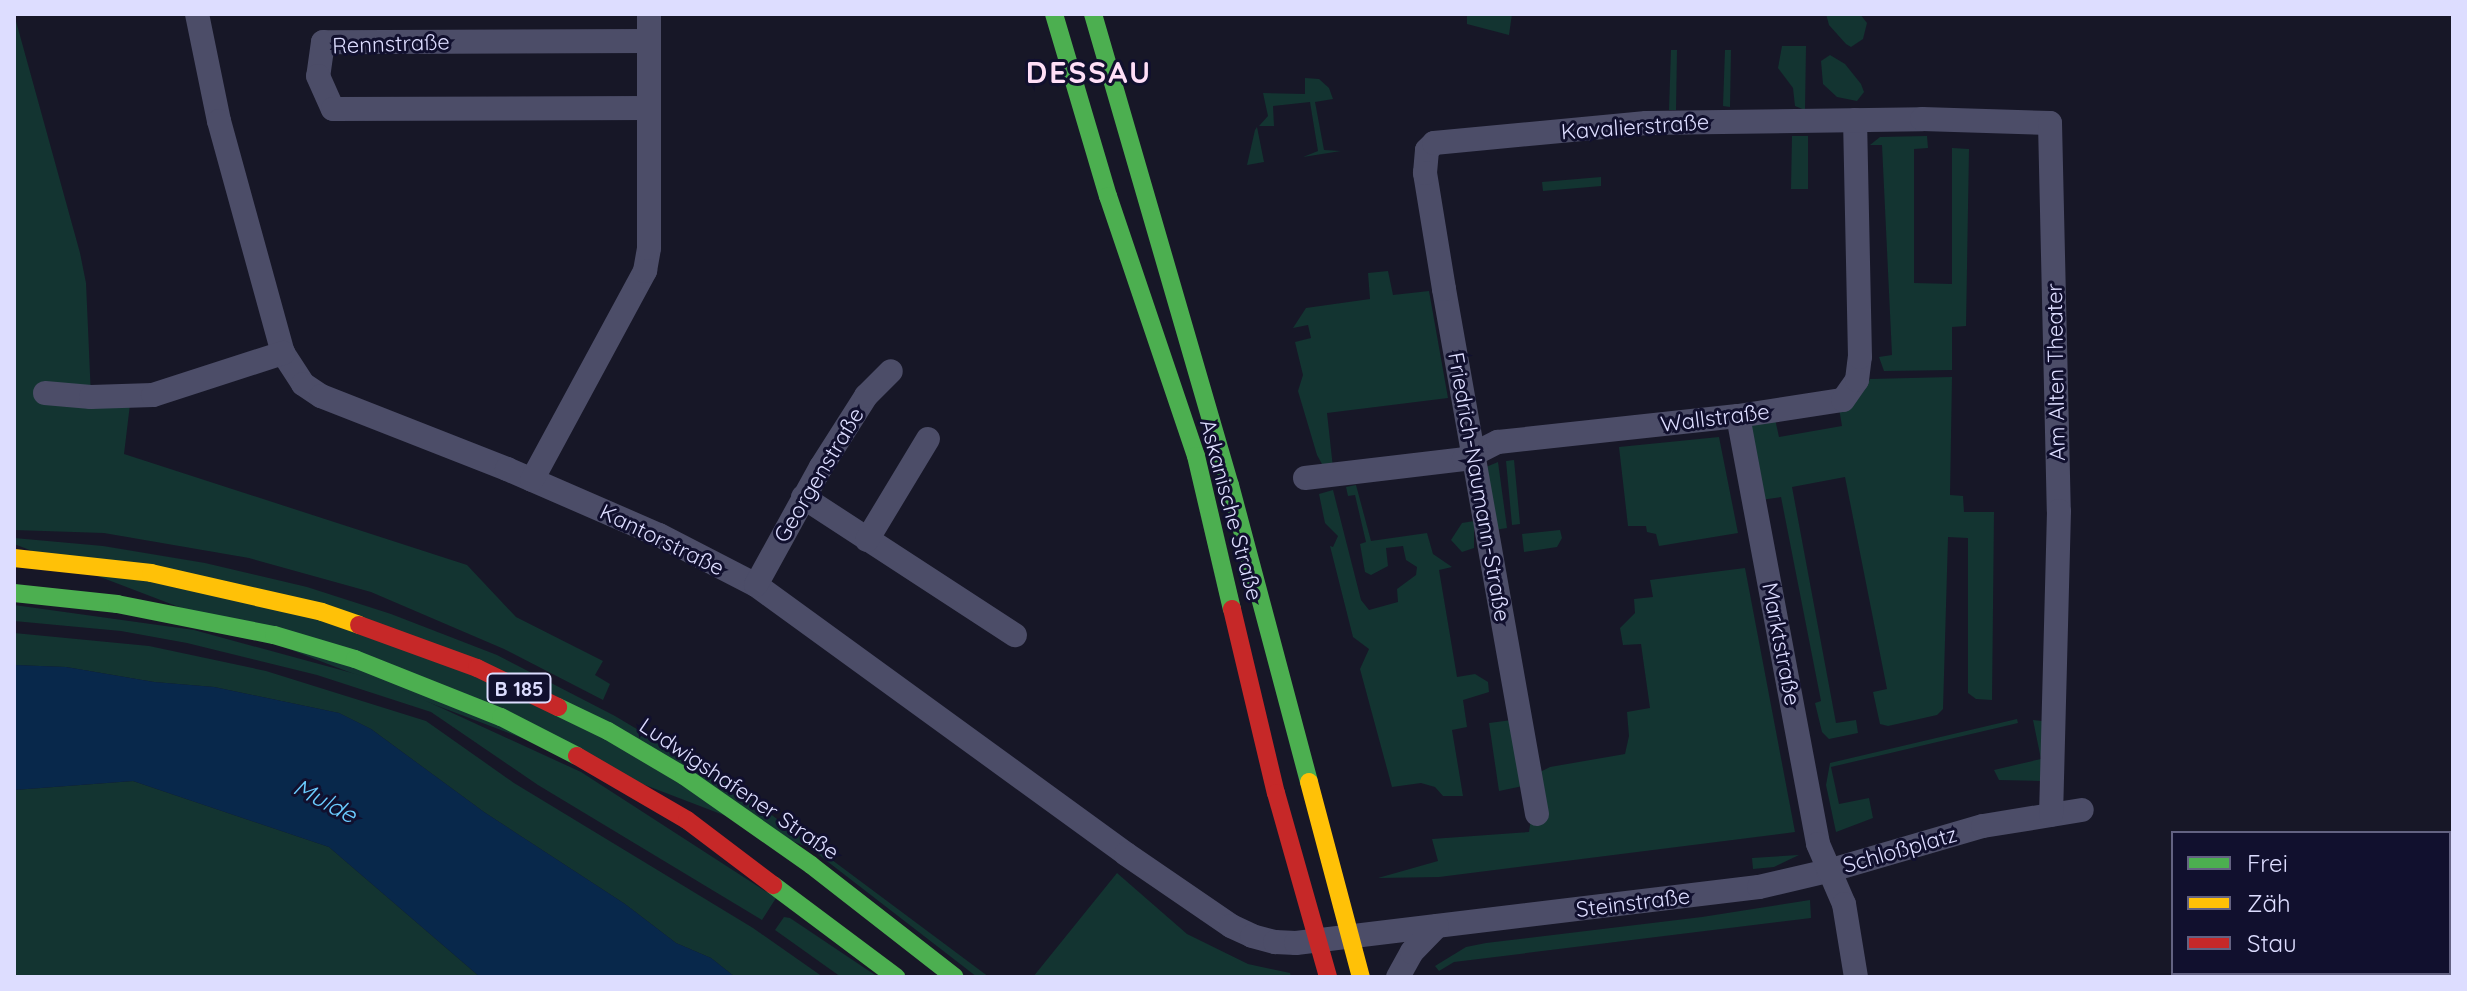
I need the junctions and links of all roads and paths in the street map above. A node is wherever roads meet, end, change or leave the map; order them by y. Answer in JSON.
{"nodes":[{"id":1,"x":197,"y":14,"type":"edge"},
{"id":2,"x":649,"y":14,"type":"edge"},
{"id":3,"x":1054,"y":14,"type":"edge"},
{"id":4,"x":1096,"y":18,"type":"edge"},
{"id":5,"x":649,"y":41,"type":"junction"},
{"id":6,"x":649,"y":108,"type":"junction"},
{"id":7,"x":1855,"y":120,"type":"junction"},
{"id":8,"x":1424,"y":159,"type":"joint"},
{"id":9,"x":283,"y":353,"type":"junction"},
{"id":10,"x":891,"y":371,"type":"dead end"},
{"id":11,"x":45,"y":393,"type":"dead end"},
{"id":12,"x":1738,"y":416,"type":"junction"},
{"id":13,"x":928,"y":439,"type":"dead end"},
{"id":14,"x":1475,"y":453,"type":"junction"},
{"id":15,"x":1305,"y":478,"type":"dead end"},
{"id":16,"x":532,"y":480,"type":"junction"},
{"id":17,"x":803,"y":497,"type":"junction"},
{"id":18,"x":867,"y":540,"type":"junction"},
{"id":19,"x":14,"y":558,"type":"edge"},
{"id":20,"x":756,"y":585,"type":"junction"},
{"id":21,"x":14,"y":593,"type":"edge"},
{"id":22,"x":1015,"y":635,"type":"dead end"},
{"id":23,"x":2082,"y":810,"type":"dead end"},
{"id":24,"x":1537,"y":814,"type":"dead end"},
{"id":25,"x":2051,"y":815,"type":"junction"},
{"id":26,"x":1828,"y":871,"type":"junction"},
{"id":27,"x":1437,"y":926,"type":"junction"},
{"id":28,"x":1350,"y":936,"type":"junction"},
{"id":29,"x":1318,"y":940,"type":"junction"},
{"id":30,"x":896,"y":977,"type":"edge"},
{"id":31,"x":955,"y":977,"type":"edge"},
{"id":32,"x":1328,"y":977,"type":"edge"},
{"id":33,"x":1361,"y":977,"type":"edge"},
{"id":34,"x":1398,"y":977,"type":"edge"},
{"id":35,"x":1856,"y":977,"type":"edge"}],
"edges":[{"from":1,"to":9,"type":"street","name":"Kantorstraße"},
{"from":2,"to":5,"type":"street"},
{"from":3,"to":29,"type":"main road","name":"Askanische Straße"},
{"from":4,"to":28,"type":"main road","name":"Askanische Straße"},
{"from":5,"to":6,"type":"street"},
{"from":5,"to":6,"type":"street","name":"Rennstraße"},
{"from":6,"to":16,"type":"street"},
{"from":7,"to":8,"type":"street","name":"Kavalierstraße"},
{"from":7,"to":12,"type":"street","name":"Wallstraße"},
{"from":7,"to":25,"type":"street","name":"Am Alten Theater"},
{"from":8,"to":14,"type":"street","name":"Friedrich-Naumann-Straße"},
{"from":9,"to":11,"type":"street"},
{"from":9,"to":16,"type":"street","name":"Kantorstraße"},
{"from":10,"to":17,"type":"street","name":"Georgenstraße"},
{"from":12,"to":14,"type":"street","name":"Wallstraße"},
{"from":12,"to":26,"type":"street","name":"Marktstraße"},
{"from":13,"to":18,"type":"street"},
{"from":14,"to":15,"type":"street","name":"Wallstraße"},
{"from":14,"to":24,"type":"street","name":"Friedrich-Naumann-Straße"},
{"from":16,"to":20,"type":"street","name":"Kantorstraße"},
{"from":17,"to":18,"type":"street"},
{"from":17,"to":20,"type":"street","name":"Georgenstraße"},
{"from":18,"to":22,"type":"street"},
{"from":19,"to":31,"type":"main road","name":"Ludwigshafener Straße","number":"B 185"},
{"from":20,"to":29,"type":"street","name":"Kantorstraße"},
{"from":21,"to":30,"type":"main road","number":"B 185"},
{"from":23,"to":25,"type":"street","name":"Schloßplatz"},
{"from":25,"to":26,"type":"street","name":"Schloßplatz"},
{"from":26,"to":27,"type":"street","name":"Steinstraße"},
{"from":26,"to":35,"type":"street","name":"Schloßplatz"},
{"from":27,"to":28,"type":"street","name":"Steinstraße"},
{"from":27,"to":34,"type":"street"},
{"from":28,"to":29,"type":"street","name":"Steinstraße"},
{"from":28,"to":33,"type":"main road","name":"Askanische Straße"},
{"from":29,"to":32,"type":"main road","name":"Askanische Straße"}]}
